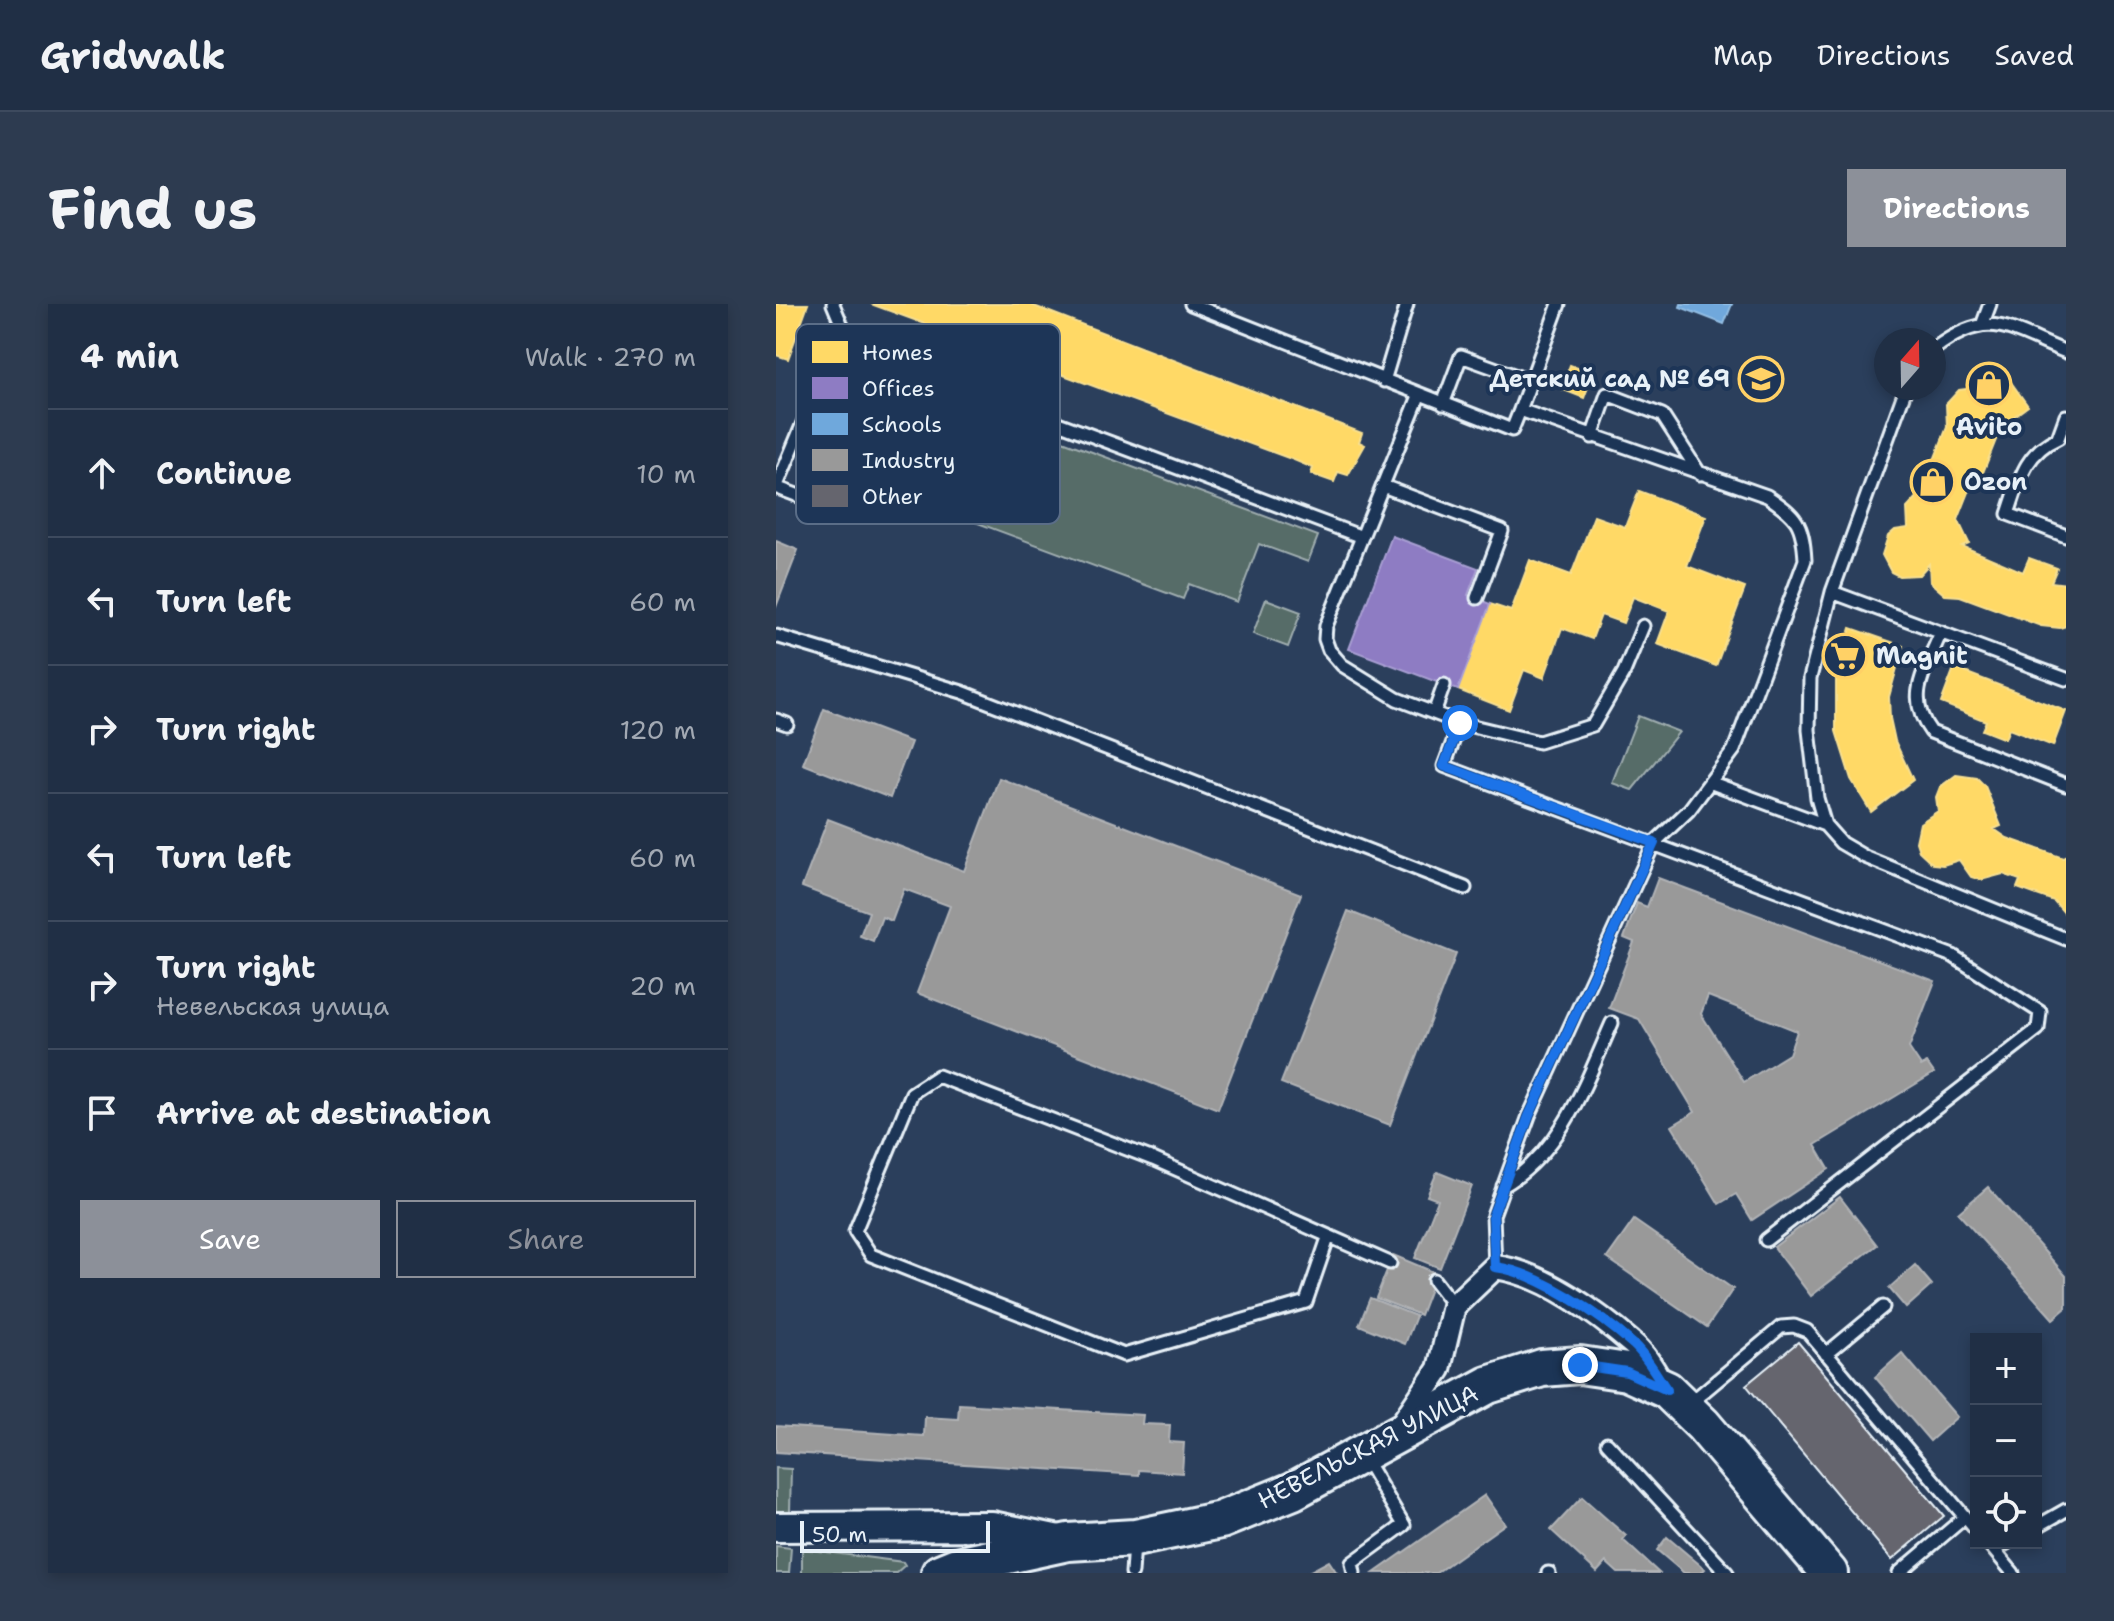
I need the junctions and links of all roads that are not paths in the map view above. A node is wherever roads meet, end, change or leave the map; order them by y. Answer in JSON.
{"nodes":[{"id":1,"x":833,"y":304,"type":"edge"},
{"id":2,"x":1191,"y":304,"type":"edge"},
{"id":3,"x":1407,"y":304,"type":"edge"},
{"id":4,"x":1559,"y":304,"type":"edge"},
{"id":5,"x":1990,"y":304,"type":"edge"},
{"id":6,"x":1983,"y":323,"type":"junction"},
{"id":7,"x":841,"y":324,"type":"edge"},
{"id":8,"x":1946,"y":341,"type":"edge"},
{"id":9,"x":2066,"y":352,"type":"edge"},
{"id":10,"x":1384,"y":381,"type":"junction"},
{"id":11,"x":1530,"y":381,"type":"junction"},
{"id":12,"x":1419,"y":396,"type":"junction"},
{"id":13,"x":1902,"y":400,"type":"edge"},
{"id":14,"x":1443,"y":404,"type":"junction"},
{"id":15,"x":1520,"y":410,"type":"junction"},
{"id":16,"x":2066,"y":416,"type":"edge"},
{"id":17,"x":1060,"y":424,"type":"edge"},
{"id":18,"x":1592,"y":437,"type":"junction"},
{"id":19,"x":796,"y":441,"type":"edge"},
{"id":20,"x":2062,"y":442,"type":"edge"},
{"id":21,"x":1701,"y":475,"type":"junction"},
{"id":22,"x":1383,"y":486,"type":"junction"},
{"id":23,"x":777,"y":488,"type":"edge"},
{"id":24,"x":796,"y":495,"type":"edge"},
{"id":25,"x":2066,"y":536,"type":"edge"},
{"id":26,"x":1362,"y":537,"type":"junction"},
{"id":27,"x":1832,"y":592,"type":"junction"},
{"id":28,"x":1477,"y":598,"type":"dead end"},
{"id":29,"x":1643,"y":626,"type":"dead end"},
{"id":30,"x":1941,"y":632,"type":"junction"},
{"id":31,"x":776,"y":636,"type":"edge"},
{"id":32,"x":2066,"y":679,"type":"edge"},
{"id":33,"x":1444,"y":685,"type":"dead end"},
{"id":34,"x":1434,"y":713,"type":"junction"},
{"id":35,"x":1460,"y":723,"type":"junction"},
{"id":36,"x":1712,"y":783,"type":"junction"},
{"id":37,"x":2066,"y":785,"type":"edge"},
{"id":38,"x":1825,"y":825,"type":"junction"},
{"id":39,"x":1654,"y":843,"type":"junction"},
{"id":40,"x":1465,"y":888,"type":"dead end"},
{"id":41,"x":2066,"y":939,"type":"edge"},
{"id":42,"x":1612,"y":1023,"type":"dead end"},
{"id":43,"x":1503,"y":1186,"type":"junction"},
{"id":44,"x":1328,"y":1238,"type":"junction"},
{"id":45,"x":1766,"y":1240,"type":"dead end"},
{"id":46,"x":1390,"y":1263,"type":"dead end"},
{"id":47,"x":1495,"y":1267,"type":"junction"},
{"id":48,"x":1434,"y":1280,"type":"dead end"},
{"id":49,"x":1454,"y":1306,"type":"junction"},
{"id":50,"x":1883,"y":1307,"type":"dead end"},
{"id":51,"x":1826,"y":1354,"type":"junction"},
{"id":52,"x":1676,"y":1399,"type":"junction"},
{"id":53,"x":1395,"y":1435,"type":"junction"},
{"id":54,"x":1607,"y":1443,"type":"dead end"},
{"id":55,"x":1363,"y":1454,"type":"junction"},
{"id":56,"x":2066,"y":1510,"type":"edge"},
{"id":57,"x":1965,"y":1517,"type":"junction"},
{"id":58,"x":1970,"y":1523,"type":"edge"},
{"id":59,"x":2042,"y":1524,"type":"edge"},
{"id":60,"x":776,"y":1527,"type":"edge"},
{"id":61,"x":1068,"y":1542,"type":"junction"},
{"id":62,"x":1993,"y":1549,"type":"edge"},
{"id":63,"x":1133,"y":1556,"type":"edge"},
{"id":64,"x":940,"y":1573,"type":"edge"},
{"id":65,"x":1354,"y":1573,"type":"edge"},
{"id":66,"x":1727,"y":1573,"type":"edge"},
{"id":67,"x":1829,"y":1573,"type":"edge"},
{"id":68,"x":1899,"y":1573,"type":"edge"},
{"id":69,"x":2013,"y":1573,"type":"edge"}],
"edges":[{"from":1,"to":7,"type":"lane"},
{"from":2,"to":10,"type":"lane"},
{"from":3,"to":10,"type":"lane"},
{"from":4,"to":11,"type":"lane"},
{"from":5,"to":6,"type":"lane"},
{"from":6,"to":8,"type":"lane"},
{"from":6,"to":9,"type":"lane"},
{"from":10,"to":12,"type":"lane"},
{"from":11,"to":14,"type":"lane"},
{"from":11,"to":15,"type":"lane"},
{"from":12,"to":14,"type":"lane"},
{"from":12,"to":22,"type":"lane"},
{"from":13,"to":27,"type":"lane"},
{"from":14,"to":15,"type":"lane"},
{"from":15,"to":18,"type":"lane"},
{"from":16,"to":20,"type":"lane"},
{"from":17,"to":26,"type":"lane"},
{"from":18,"to":21,"type":"lane"},
{"from":18,"to":21,"type":"lane"},
{"from":19,"to":23,"type":"lane"},
{"from":20,"to":25,"type":"lane"},
{"from":21,"to":36,"type":"lane"},
{"from":22,"to":26,"type":"lane"},
{"from":22,"to":28,"type":"lane"},
{"from":23,"to":24,"type":"lane"},
{"from":26,"to":34,"type":"lane"},
{"from":27,"to":30,"type":"lane"},
{"from":27,"to":38,"type":"lane"},
{"from":29,"to":35,"type":"lane"},
{"from":30,"to":32,"type":"lane"},
{"from":30,"to":37,"type":"lane"},
{"from":31,"to":40,"type":"lane"},
{"from":33,"to":34,"type":"lane"},
{"from":34,"to":35,"type":"lane"},
{"from":35,"to":39,"type":"lane"},
{"from":36,"to":38,"type":"lane"},
{"from":36,"to":39,"type":"lane"},
{"from":38,"to":41,"type":"lane"},
{"from":39,"to":43,"type":"lane"},
{"from":39,"to":45,"type":"lane"},
{"from":42,"to":43,"type":"lane"},
{"from":43,"to":47,"type":"lane"},
{"from":44,"to":44,"type":"lane"},
{"from":44,"to":46,"type":"lane"},
{"from":47,"to":49,"type":"street"},
{"from":47,"to":52,"type":"street"},
{"from":48,"to":49,"type":"lane"},
{"from":49,"to":53,"type":"street"},
{"from":50,"to":51,"type":"lane"},
{"from":51,"to":52,"type":"lane"},
{"from":51,"to":57,"type":"lane"},
{"from":52,"to":53,"type":"main road","name":"НЕВЕЛЬСКАЯ УЛИЦА"},
{"from":52,"to":67,"type":"main road","name":"НЕВЕЛЬСКАЯ УЛИЦА"},
{"from":53,"to":55,"type":"main road","name":"НЕВЕЛЬСКАЯ УЛИЦА"},
{"from":54,"to":66,"type":"lane"},
{"from":55,"to":63,"type":"main road","name":"НЕВЕЛЬСКАЯ УЛИЦА"},
{"from":55,"to":65,"type":"lane"},
{"from":56,"to":59,"type":"lane"},
{"from":57,"to":58,"type":"lane"},
{"from":57,"to":68,"type":"lane"},
{"from":60,"to":61,"type":"street","name":"НЕВЕЛЬСКАЯ УЛИЦА"},
{"from":61,"to":63,"type":"main road","name":"НЕВЕЛЬСКАЯ УЛИЦА"},
{"from":61,"to":64,"type":"main road"},
{"from":62,"to":69,"type":"lane"}]}
